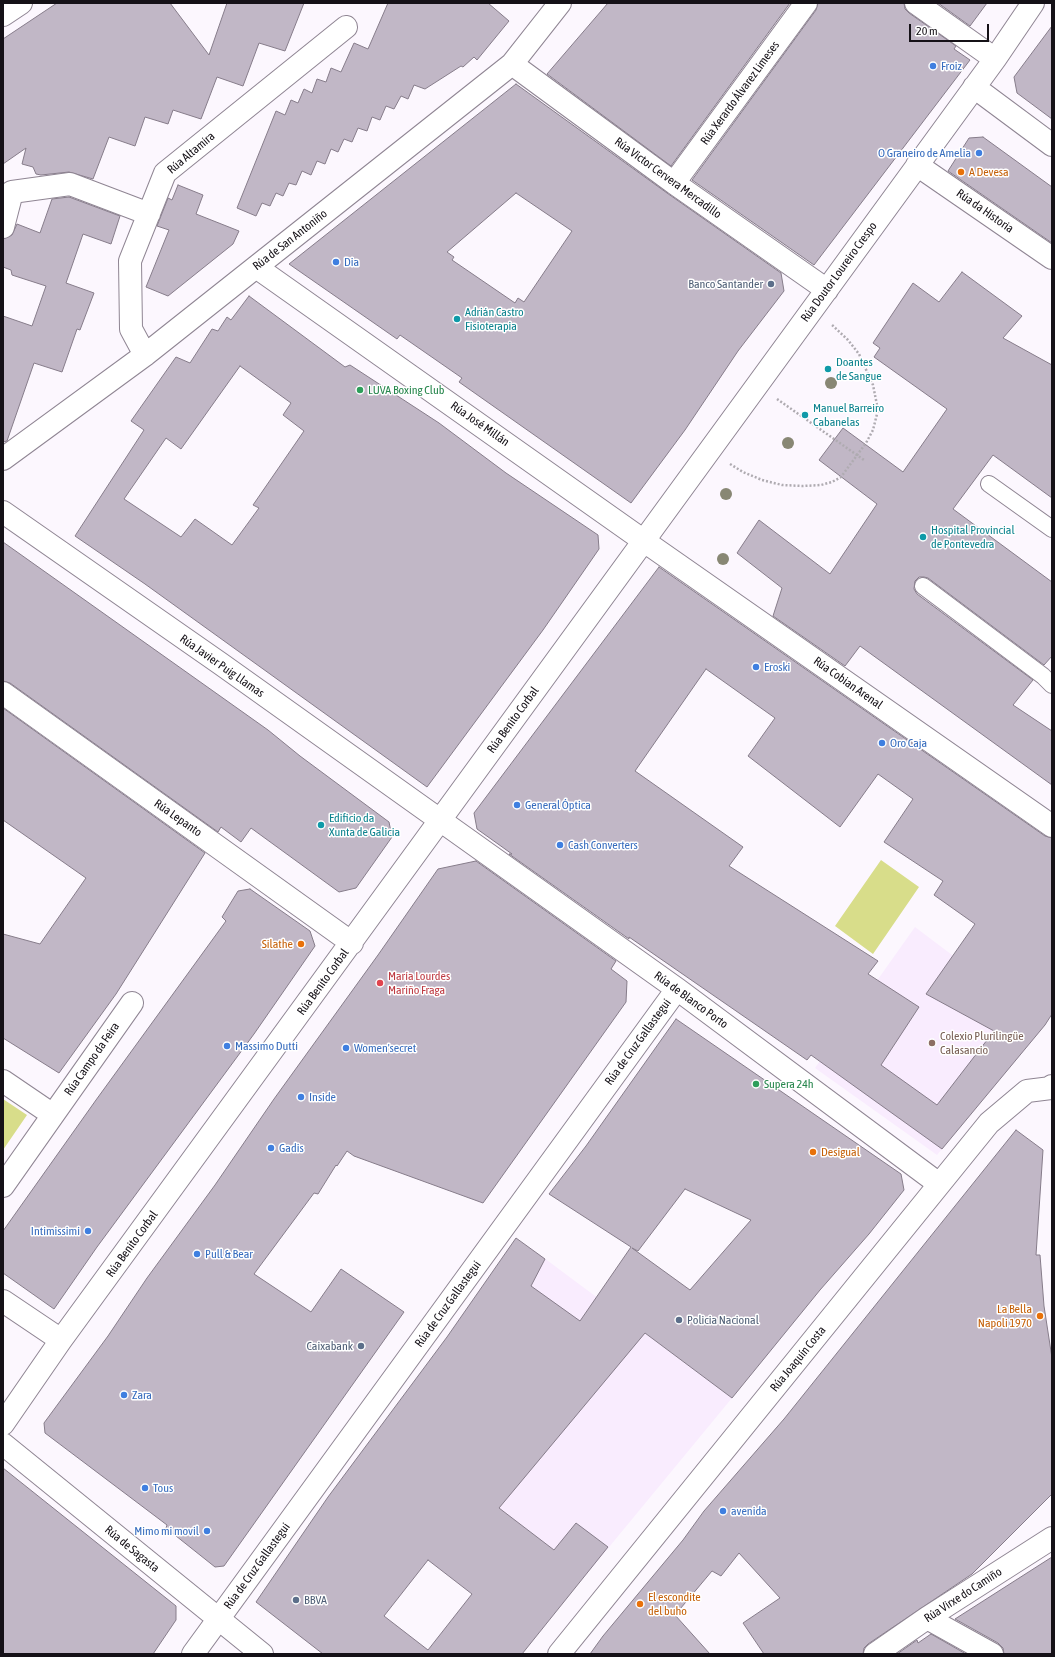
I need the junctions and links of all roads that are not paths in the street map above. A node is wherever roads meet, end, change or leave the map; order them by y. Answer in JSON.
{"nodes":[{"id":1,"x":21,"y":3,"type":"edge"},
{"id":2,"x":560,"y":3,"type":"edge"},
{"id":3,"x":806,"y":3,"type":"edge"},
{"id":4,"x":916,"y":3,"type":"edge"},
{"id":5,"x":1033,"y":3,"type":"edge"},
{"id":6,"x":3,"y":15,"type":"edge"},
{"id":7,"x":346,"y":27,"type":"dead end"},
{"id":8,"x":996,"y":59,"type":"junction"},
{"id":9,"x":512,"y":64,"type":"junction"},
{"id":10,"x":974,"y":87,"type":"junction"},
{"id":11,"x":1052,"y":145,"type":"edge"},
{"id":12,"x":917,"y":165,"type":"junction"},
{"id":13,"x":674,"y":183,"type":"junction"},
{"id":14,"x":149,"y":214,"type":"junction"},
{"id":15,"x":3,"y":227,"type":"edge"},
{"id":16,"x":1052,"y":258,"type":"edge"},
{"id":17,"x":256,"y":267,"type":"junction"},
{"id":18,"x":826,"y":290,"type":"junction"},
{"id":19,"x":145,"y":355,"type":"junction"},
{"id":20,"x":3,"y":459,"type":"edge"},
{"id":21,"x":989,"y":484,"type":"dead end"},
{"id":22,"x":3,"y":512,"type":"edge"},
{"id":23,"x":1052,"y":529,"type":"edge"},
{"id":24,"x":644,"y":541,"type":"junction"},
{"id":25,"x":923,"y":586,"type":"dead end"},
{"id":26,"x":1052,"y":685,"type":"edge"},
{"id":27,"x":3,"y":693,"type":"edge"},
{"id":28,"x":440,"y":821,"type":"junction"},
{"id":29,"x":1052,"y":826,"type":"edge"},
{"id":30,"x":352,"y":942,"type":"junction"},
{"id":31,"x":677,"y":989,"type":"junction"},
{"id":32,"x":132,"y":1003,"type":"dead end"},
{"id":33,"x":3,"y":1081,"type":"edge"},
{"id":34,"x":1052,"y":1089,"type":"edge"},
{"id":35,"x":53,"y":1115,"type":"junction"},
{"id":36,"x":939,"y":1184,"type":"junction"},
{"id":37,"x":3,"y":1186,"type":"edge"},
{"id":38,"x":3,"y":1302,"type":"edge"},
{"id":39,"x":61,"y":1340,"type":"junction"},
{"id":40,"x":3,"y":1424,"type":"edge"},
{"id":41,"x":3,"y":1444,"type":"edge"},
{"id":42,"x":1052,"y":1538,"type":"edge"},
{"id":43,"x":927,"y":1618,"type":"junction"},
{"id":44,"x":219,"y":1619,"type":"junction"},
{"id":45,"x":193,"y":1654,"type":"edge"},
{"id":46,"x":262,"y":1654,"type":"edge"},
{"id":47,"x":559,"y":1654,"type":"edge"},
{"id":48,"x":876,"y":1654,"type":"edge"},
{"id":49,"x":992,"y":1654,"type":"edge"}],
"edges":[{"from":1,"to":6,"type":"street"},
{"from":2,"to":9,"type":"street","name":"Rúa de San Antoniño"},
{"from":3,"to":13,"type":"street","name":"Rúa Xerardo Álvarez Limeses"},
{"from":4,"to":8,"type":"street"},
{"from":5,"to":8,"type":"street","name":"Rúa Doutor Loureiro Crespo"},
{"from":7,"to":14,"type":"street","name":"Rúa Altamira"},
{"from":8,"to":10,"type":"street","name":"Rúa Doutor Loureiro Crespo"},
{"from":9,"to":13,"type":"street","name":"Rúa Victor Cervera Mercadillo"},
{"from":9,"to":17,"type":"street","name":"Rúa de San Antoniño"},
{"from":10,"to":11,"type":"street"},
{"from":10,"to":12,"type":"street","name":"Rúa Doutor Loureiro Crespo"},
{"from":12,"to":16,"type":"street","name":"Rúa da Historia"},
{"from":12,"to":18,"type":"street","name":"Rúa Doutor Loureiro Crespo"},
{"from":13,"to":18,"type":"street","name":"Rúa Victor Cervera Mercadillo"},
{"from":14,"to":15,"type":"street"},
{"from":14,"to":19,"type":"street","name":"Rúa Altamira"},
{"from":17,"to":19,"type":"street","name":"Rúa de San Antoniño"},
{"from":17,"to":24,"type":"street","name":"Rúa José Millán"},
{"from":18,"to":24,"type":"street","name":"Rúa Doutor Loureiro Crespo"},
{"from":19,"to":20,"type":"street","name":"Rúa de San Antoniño"},
{"from":21,"to":23,"type":"lane"},
{"from":22,"to":28,"type":"street","name":"Rúa Javier Puig Llamas"},
{"from":24,"to":28,"type":"street","name":"Rúa Benito Corbal"},
{"from":24,"to":29,"type":"street","name":"Rúa Cobian Arenal"},
{"from":25,"to":26,"type":"lane"},
{"from":27,"to":30,"type":"street","name":"Rúa Lepanto"},
{"from":28,"to":30,"type":"street","name":"Rúa Benito Corbal"},
{"from":28,"to":31,"type":"street","name":"Rúa de Blanco Porto"},
{"from":30,"to":39,"type":"street","name":"Rúa Benito Corbal"},
{"from":31,"to":36,"type":"street","name":"Rúa de Blanco Porto"},
{"from":31,"to":44,"type":"street","name":"Rúa de Cruz Gallastegui"},
{"from":32,"to":35,"type":"street","name":"Rúa Campo da Feira"},
{"from":33,"to":35,"type":"street"},
{"from":34,"to":36,"type":"street","name":"Rúa Joaquín Costa"},
{"from":35,"to":37,"type":"street","name":"Rúa Campo da Feira"},
{"from":36,"to":47,"type":"street","name":"Rúa Joaquín Costa"},
{"from":38,"to":39,"type":"street"},
{"from":39,"to":40,"type":"street","name":"Rúa Benito Corbal"},
{"from":41,"to":44,"type":"street","name":"Rúa de Sagasta"},
{"from":42,"to":43,"type":"street","name":"Rúa Virxe do Camiño"},
{"from":43,"to":48,"type":"street","name":"Rúa Virxe do Camiño"},
{"from":43,"to":49,"type":"street"},
{"from":44,"to":45,"type":"street","name":"Rúa de Cruz Gallastegui"},
{"from":44,"to":46,"type":"street","name":"Rúa de Sagasta"}]}
